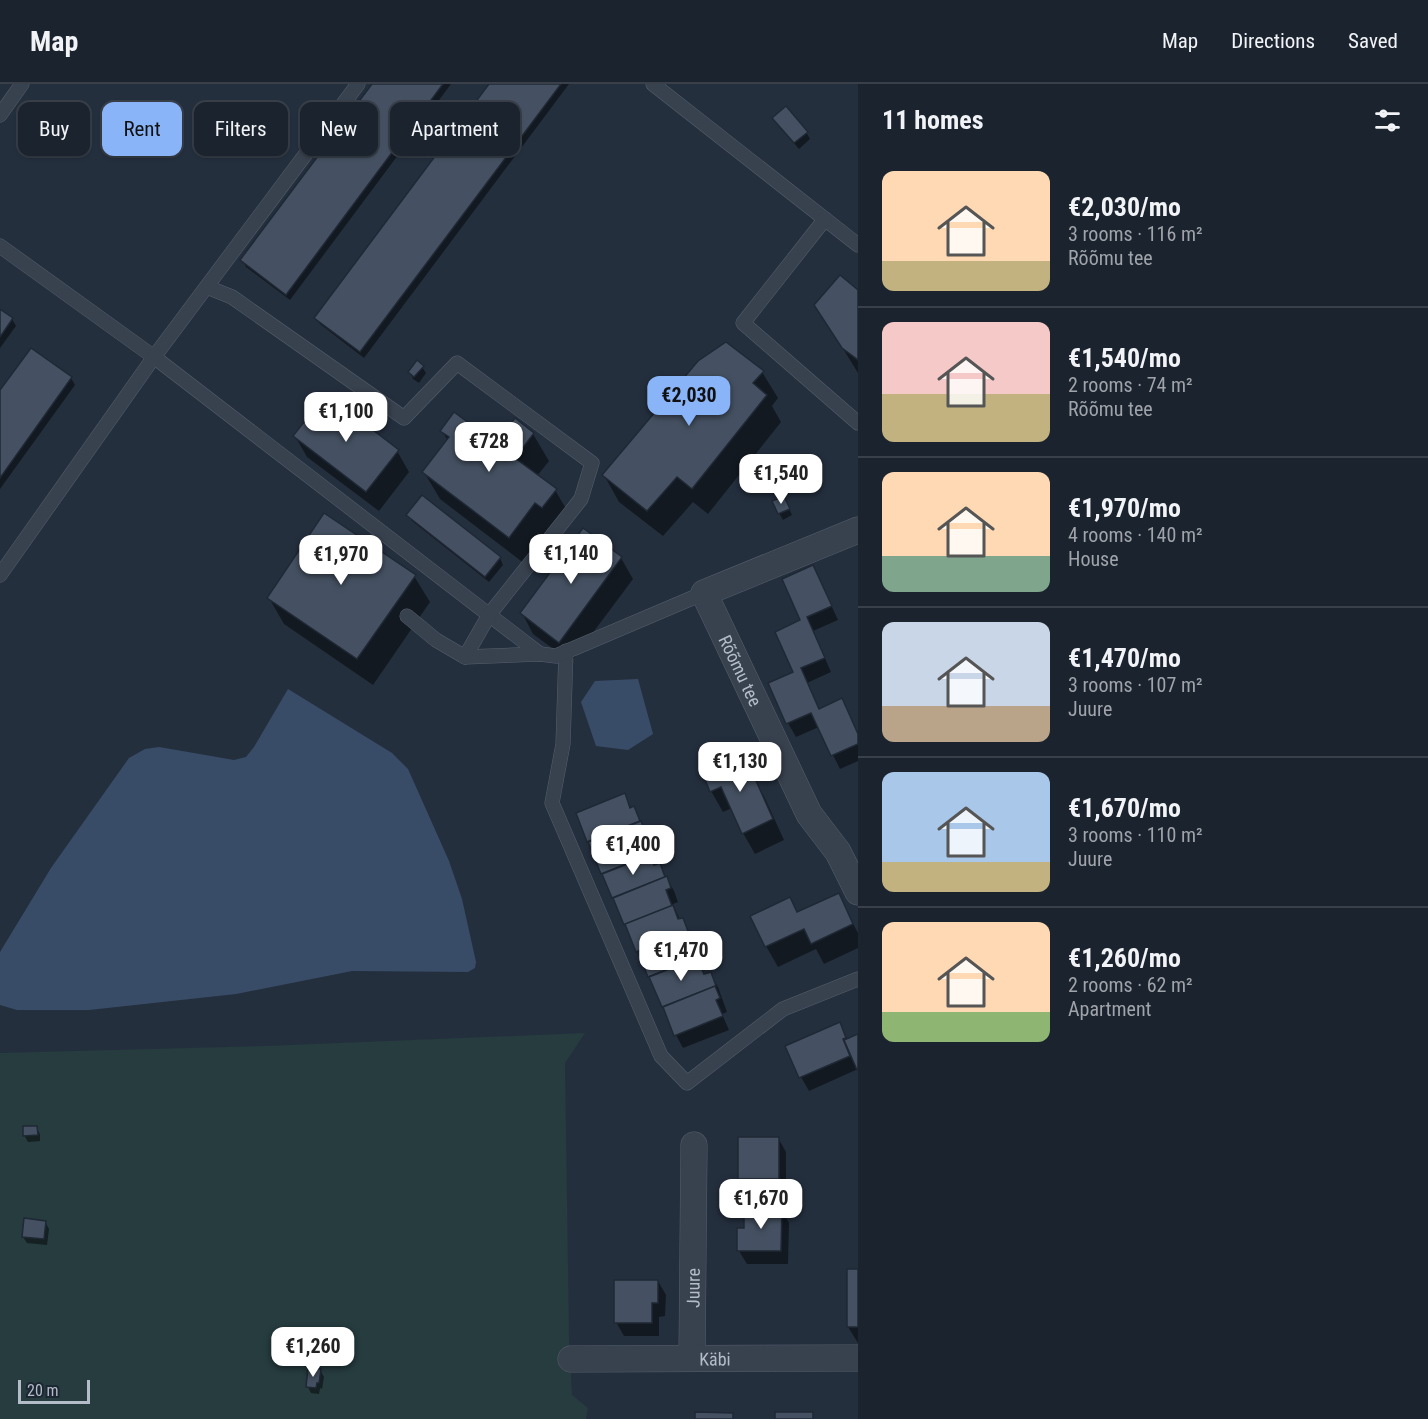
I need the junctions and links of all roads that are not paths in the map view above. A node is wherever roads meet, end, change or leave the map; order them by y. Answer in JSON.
{"nodes":[{"id":1,"x":22,"y":84,"type":"edge"},
{"id":2,"x":358,"y":84,"type":"edge"},
{"id":3,"x":653,"y":84,"type":"edge"},
{"id":4,"x":0,"y":115,"type":"edge"},
{"id":5,"x":825,"y":219,"type":"junction"},
{"id":6,"x":858,"y":245,"type":"edge"},
{"id":7,"x":0,"y":246,"type":"edge"},
{"id":8,"x":207,"y":287,"type":"junction"},
{"id":9,"x":154,"y":357,"type":"junction"},
{"id":10,"x":858,"y":423,"type":"edge"},
{"id":11,"x":858,"y":530,"type":"edge"},
{"id":12,"x":0,"y":575,"type":"edge"},
{"id":13,"x":704,"y":593,"type":"junction"},
{"id":14,"x":489,"y":615,"type":"junction"},
{"id":15,"x":406,"y":616,"type":"dead end"},
{"id":16,"x":566,"y":651,"type":"junction"},
{"id":17,"x":540,"y":654,"type":"junction"},
{"id":18,"x":465,"y":657,"type":"junction"},
{"id":19,"x":858,"y":892,"type":"edge"},
{"id":20,"x":858,"y":979,"type":"edge"},
{"id":21,"x":694,"y":1144,"type":"dead end"},
{"id":22,"x":692,"y":1358,"type":"junction"},
{"id":23,"x":858,"y":1358,"type":"edge"},
{"id":24,"x":571,"y":1359,"type":"dead end"}],
"edges":[{"from":1,"to":4,"type":"lane"},
{"from":2,"to":8,"type":"lane"},
{"from":3,"to":5,"type":"lane"},
{"from":5,"to":6,"type":"lane"},
{"from":5,"to":10,"type":"lane"},
{"from":7,"to":9,"type":"lane"},
{"from":8,"to":9,"type":"lane"},
{"from":8,"to":14,"type":"lane"},
{"from":9,"to":12,"type":"lane"},
{"from":9,"to":14,"type":"lane"},
{"from":11,"to":13,"type":"street"},
{"from":13,"to":16,"type":"lane"},
{"from":13,"to":19,"type":"street","name":"Rõõmu tee"},
{"from":14,"to":17,"type":"lane"},
{"from":14,"to":18,"type":"lane"},
{"from":15,"to":18,"type":"lane"},
{"from":16,"to":17,"type":"lane"},
{"from":16,"to":20,"type":"lane"},
{"from":17,"to":18,"type":"lane"},
{"from":21,"to":22,"type":"street","name":"Juure"},
{"from":22,"to":23,"type":"street","name":"Käbi"},
{"from":22,"to":24,"type":"street","name":"Käbi"}]}
